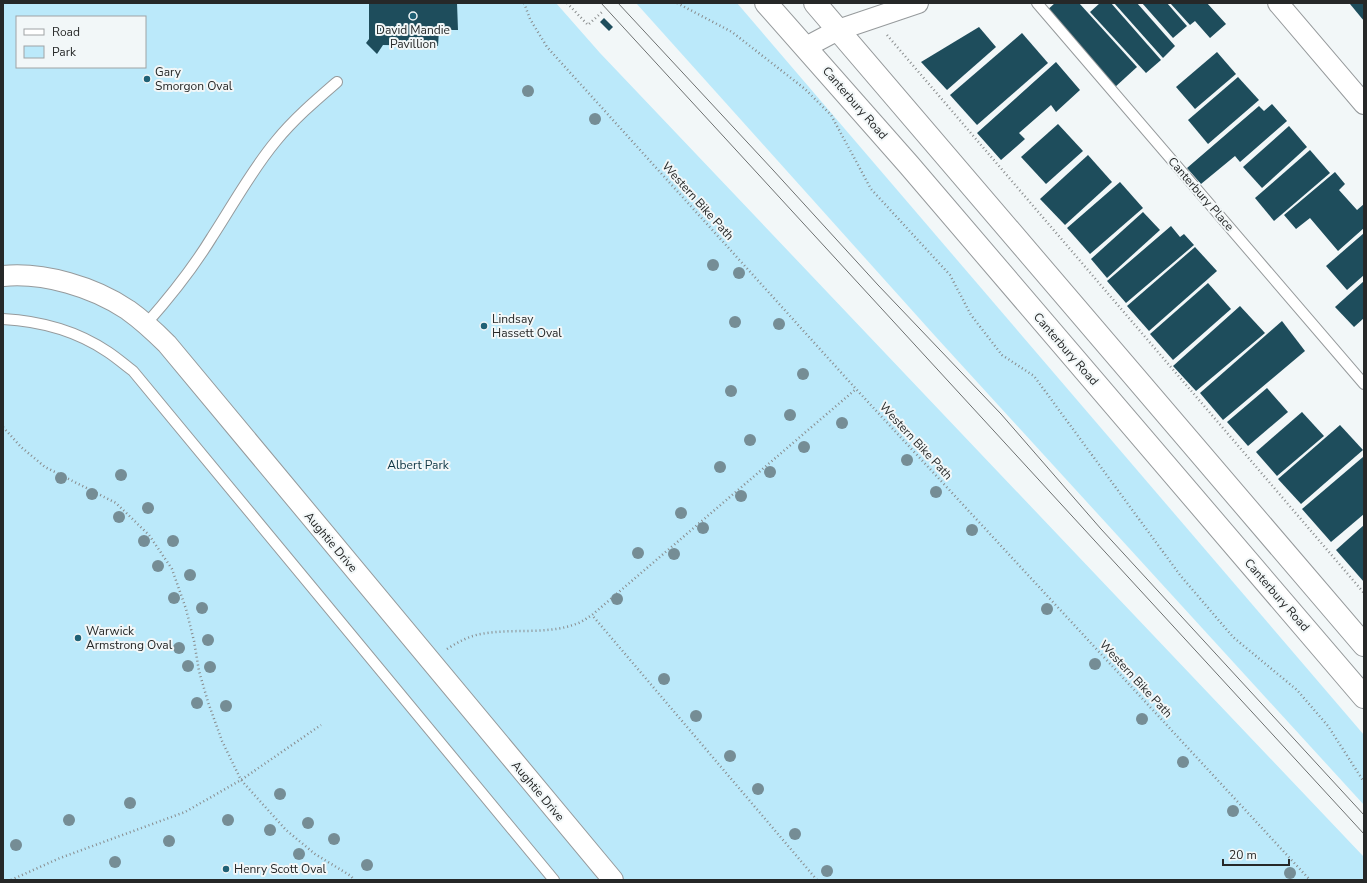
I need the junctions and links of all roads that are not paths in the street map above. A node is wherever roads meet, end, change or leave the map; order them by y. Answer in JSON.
{"nodes":[{"id":1,"x":766,"y":3,"type":"edge"},
{"id":2,"x":815,"y":3,"type":"edge"},
{"id":3,"x":918,"y":3,"type":"edge"},
{"id":4,"x":1037,"y":3,"type":"edge"},
{"id":5,"x":1278,"y":3,"type":"edge"},
{"id":6,"x":838,"y":30,"type":"junction"},
{"id":7,"x":806,"y":47,"type":"junction"},
{"id":8,"x":337,"y":82,"type":"dead end"},
{"id":9,"x":1364,"y":104,"type":"edge"},
{"id":10,"x":3,"y":276,"type":"edge"},
{"id":11,"x":3,"y":319,"type":"edge"},
{"id":12,"x":146,"y":324,"type":"junction"},
{"id":13,"x":1364,"y":384,"type":"edge"},
{"id":14,"x":1364,"y":645,"type":"edge"},
{"id":15,"x":1364,"y":697,"type":"edge"},
{"id":16,"x":554,"y":880,"type":"edge"},
{"id":17,"x":613,"y":880,"type":"edge"}],
"edges":[{"from":1,"to":7,"type":"main road","name":"Canterbury Road"},
{"from":2,"to":6,"type":"main road"},
{"from":3,"to":6,"type":"street"},
{"from":4,"to":13,"type":"lane","name":"Canterbury Place"},
{"from":5,"to":9,"type":"street"},
{"from":6,"to":7,"type":"street"},
{"from":6,"to":14,"type":"main road"},
{"from":7,"to":15,"type":"main road","name":"Canterbury Road"},
{"from":8,"to":12,"type":"lane"},
{"from":10,"to":12,"type":"street","name":"Aughtie Drive"},
{"from":11,"to":16,"type":"lane"},
{"from":12,"to":17,"type":"street","name":"Aughtie Drive"}]}
